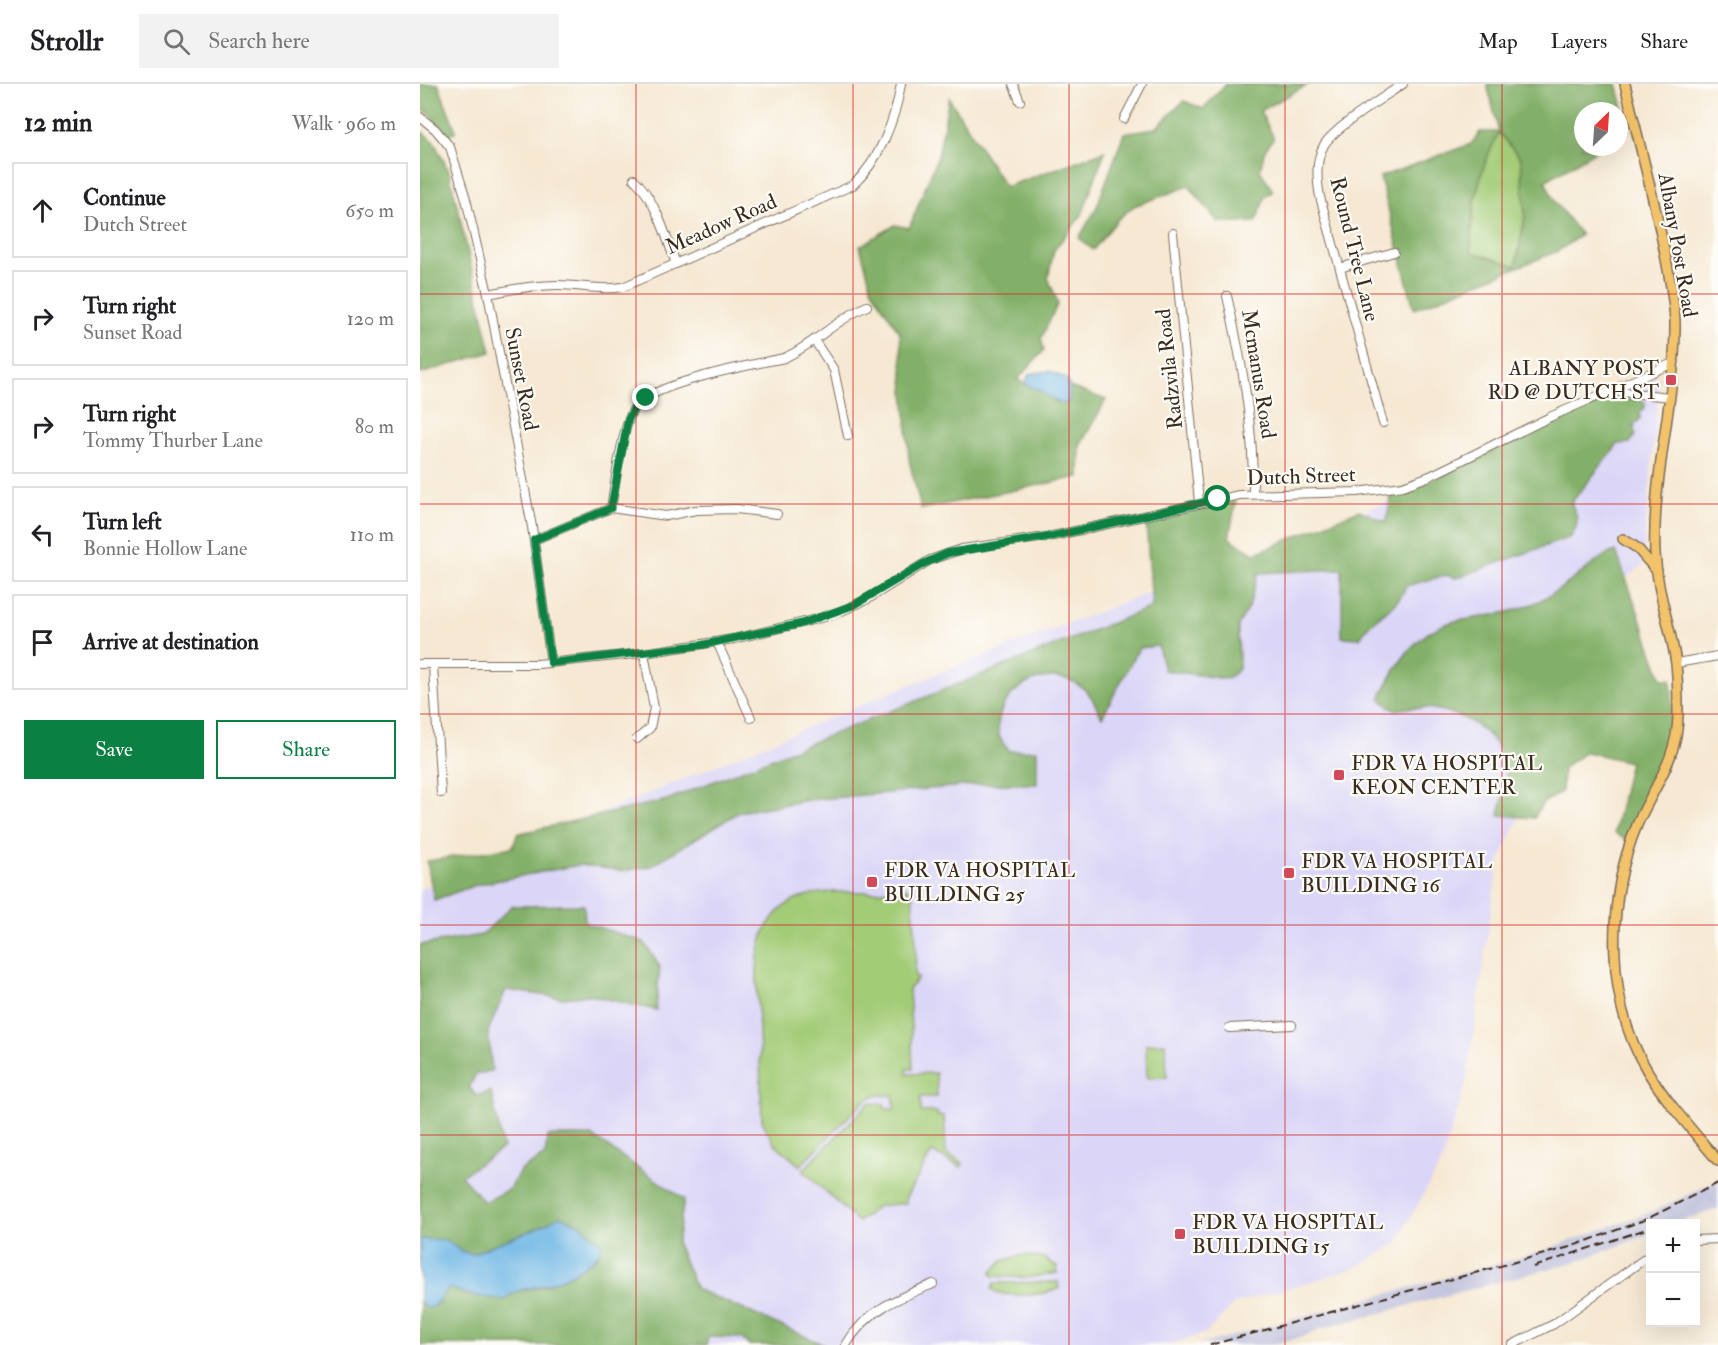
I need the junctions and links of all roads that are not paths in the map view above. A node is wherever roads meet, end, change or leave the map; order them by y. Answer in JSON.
{"nodes":[{"id":1,"x":901,"y":84,"type":"edge"},
{"id":2,"x":1013,"y":84,"type":"edge"},
{"id":3,"x":1142,"y":84,"type":"edge"},
{"id":4,"x":1403,"y":84,"type":"edge"},
{"id":5,"x":1625,"y":84,"type":"edge"},
{"id":6,"x":1020,"y":101,"type":"dead end"},
{"id":7,"x":420,"y":117,"type":"edge"},
{"id":8,"x":1124,"y":119,"type":"dead end"},
{"id":9,"x":634,"y":179,"type":"dead end"},
{"id":10,"x":1173,"y":233,"type":"dead end"},
{"id":11,"x":1394,"y":252,"type":"dead end"},
{"id":12,"x":676,"y":264,"type":"junction"},
{"id":13,"x":1340,"y":267,"type":"junction"},
{"id":14,"x":488,"y":294,"type":"junction"},
{"id":15,"x":1227,"y":296,"type":"dead end"},
{"id":16,"x":867,"y":306,"type":"dead end"},
{"id":17,"x":814,"y":340,"type":"junction"},
{"id":18,"x":1673,"y":363,"type":"junction"},
{"id":19,"x":1613,"y":391,"type":"junction"},
{"id":20,"x":1670,"y":397,"type":"junction"},
{"id":21,"x":1383,"y":423,"type":"dead end"},
{"id":22,"x":848,"y":436,"type":"dead end"},
{"id":23,"x":1253,"y":494,"type":"junction"},
{"id":24,"x":1199,"y":502,"type":"junction"},
{"id":25,"x":611,"y":508,"type":"junction"},
{"id":26,"x":777,"y":514,"type":"dead end"},
{"id":27,"x":1623,"y":539,"type":"dead end"},
{"id":28,"x":534,"y":540,"type":"junction"},
{"id":29,"x":1657,"y":571,"type":"junction"},
{"id":30,"x":717,"y":642,"type":"junction"},
{"id":31,"x":644,"y":653,"type":"junction"},
{"id":32,"x":1718,"y":656,"type":"edge"},
{"id":33,"x":551,"y":663,"type":"junction"},
{"id":34,"x":1676,"y":663,"type":"junction"},
{"id":35,"x":420,"y":664,"type":"edge"},
{"id":36,"x":433,"y":666,"type":"junction"},
{"id":37,"x":751,"y":718,"type":"dead end"},
{"id":38,"x":637,"y":739,"type":"dead end"},
{"id":39,"x":441,"y":793,"type":"dead end"},
{"id":40,"x":1292,"y":1025,"type":"dead end"},
{"id":41,"x":1229,"y":1028,"type":"dead end"},
{"id":42,"x":1718,"y":1161,"type":"edge"},
{"id":43,"x":1718,"y":1239,"type":"edge"},
{"id":44,"x":1700,"y":1240,"type":"edge"},
{"id":45,"x":1646,"y":1259,"type":"edge"},
{"id":46,"x":933,"y":1284,"type":"dead end"},
{"id":47,"x":846,"y":1345,"type":"edge"},
{"id":48,"x":1512,"y":1345,"type":"edge"}],
"edges":[{"from":1,"to":12,"type":"street","name":"Meadow Road"},
{"from":2,"to":6,"type":"street"},
{"from":3,"to":8,"type":"street"},
{"from":4,"to":13,"type":"street","name":"Round Tree Lane"},
{"from":5,"to":18,"type":"main road","name":"Albany Post Road"},
{"from":7,"to":14,"type":"street","name":"Sunset Road"},
{"from":9,"to":12,"type":"street"},
{"from":10,"to":24,"type":"street","name":"Radzvila Road"},
{"from":11,"to":13,"type":"street"},
{"from":12,"to":14,"type":"street","name":"Meadow Road"},
{"from":13,"to":21,"type":"street","name":"Round Tree Lane"},
{"from":14,"to":28,"type":"street","name":"Sunset Road"},
{"from":15,"to":23,"type":"street","name":"Mcmanus Road"},
{"from":16,"to":17,"type":"street"},
{"from":17,"to":22,"type":"street"},
{"from":17,"to":25,"type":"street"},
{"from":18,"to":19,"type":"street","name":"Dutch Street"},
{"from":18,"to":20,"type":"main road","name":"Albany Post Road"},
{"from":19,"to":20,"type":"street"},
{"from":19,"to":23,"type":"street","name":"Dutch Street"},
{"from":20,"to":29,"type":"main road","name":"Albany Post Road"},
{"from":23,"to":24,"type":"street","name":"Dutch Street"},
{"from":24,"to":30,"type":"street","name":"Dutch Street"},
{"from":25,"to":26,"type":"street"},
{"from":25,"to":28,"type":"street"},
{"from":27,"to":29,"type":"main road"},
{"from":28,"to":33,"type":"street","name":"Sunset Road"},
{"from":29,"to":34,"type":"main road","name":"Albany Post Road"},
{"from":30,"to":31,"type":"street","name":"Dutch Street"},
{"from":30,"to":37,"type":"street"},
{"from":31,"to":33,"type":"street","name":"Dutch Street"},
{"from":31,"to":38,"type":"street"},
{"from":32,"to":34,"type":"street"},
{"from":33,"to":36,"type":"street","name":"Dutch Street"},
{"from":34,"to":42,"type":"main road","name":"Albany Post Road"},
{"from":35,"to":36,"type":"street","name":"Dutch Street"},
{"from":36,"to":39,"type":"street"},
{"from":40,"to":41,"type":"street"},
{"from":43,"to":44,"type":"street"},
{"from":45,"to":48,"type":"street"},
{"from":46,"to":47,"type":"street"}]}
